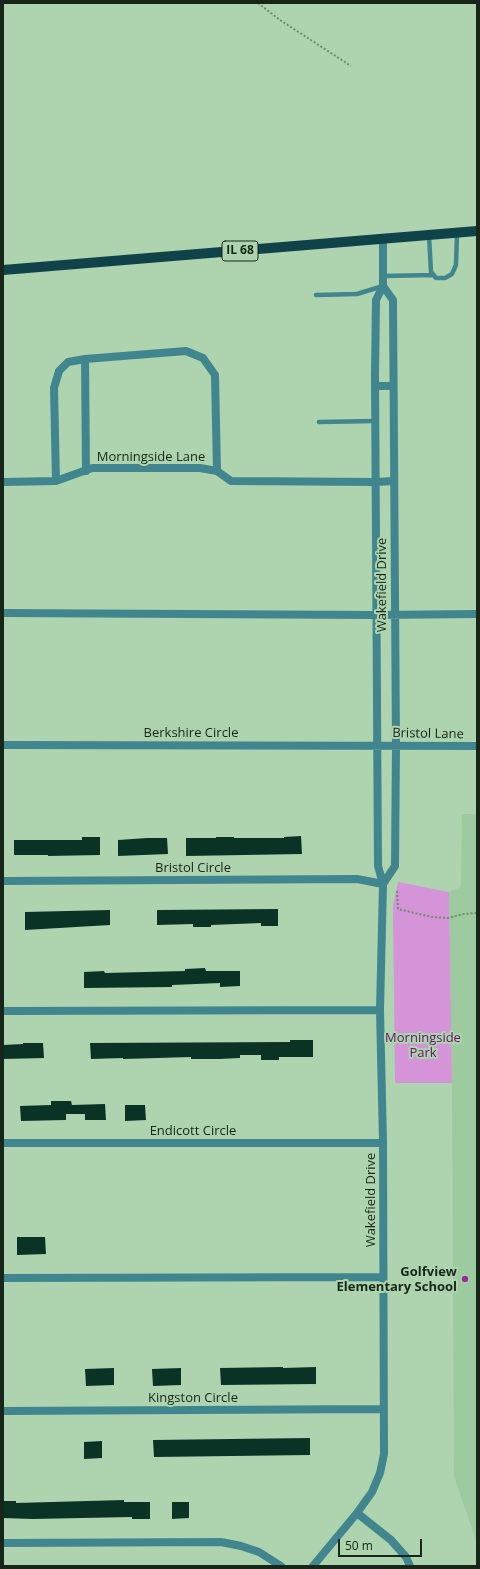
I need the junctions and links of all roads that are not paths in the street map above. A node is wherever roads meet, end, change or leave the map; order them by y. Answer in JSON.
{"nodes":[{"id":1,"x":477,"y":231,"type":"edge"},
{"id":2,"x":456,"y":233,"type":"junction"},
{"id":3,"x":428,"y":235,"type":"junction"},
{"id":4,"x":383,"y":239,"type":"junction"},
{"id":5,"x":3,"y":270,"type":"edge"},
{"id":6,"x":434,"y":275,"type":"junction"},
{"id":7,"x":383,"y":276,"type":"junction"},
{"id":8,"x":383,"y":286,"type":"junction"},
{"id":9,"x":316,"y":295,"type":"dead end"},
{"id":10,"x":85,"y":359,"type":"junction"},
{"id":11,"x":376,"y":386,"type":"junction"},
{"id":12,"x":393,"y":386,"type":"junction"},
{"id":13,"x":376,"y":421,"type":"junction"},
{"id":14,"x":319,"y":422,"type":"dead end"},
{"id":15,"x":217,"y":470,"type":"junction"},
{"id":16,"x":86,"y":471,"type":"junction"},
{"id":17,"x":394,"y":481,"type":"junction"},
{"id":18,"x":3,"y":482,"type":"edge"},
{"id":19,"x":56,"y":482,"type":"junction"},
{"id":20,"x":376,"y":482,"type":"junction"},
{"id":21,"x":3,"y":613,"type":"edge"},
{"id":22,"x":477,"y":614,"type":"edge"},
{"id":23,"x":376,"y":615,"type":"junction"},
{"id":24,"x":394,"y":615,"type":"junction"},
{"id":25,"x":3,"y":745,"type":"edge"},
{"id":26,"x":378,"y":745,"type":"junction"},
{"id":27,"x":396,"y":745,"type":"junction"},
{"id":28,"x":477,"y":746,"type":"edge"},
{"id":29,"x":3,"y":881,"type":"edge"},
{"id":30,"x":383,"y":884,"type":"junction"},
{"id":31,"x":380,"y":1010,"type":"junction"},
{"id":32,"x":3,"y":1011,"type":"edge"},
{"id":33,"x":3,"y":1143,"type":"edge"},
{"id":34,"x":383,"y":1143,"type":"junction"},
{"id":35,"x":383,"y":1276,"type":"junction"},
{"id":36,"x":3,"y":1278,"type":"edge"},
{"id":37,"x":384,"y":1409,"type":"junction"},
{"id":38,"x":3,"y":1411,"type":"edge"},
{"id":39,"x":357,"y":1513,"type":"junction"},
{"id":40,"x":3,"y":1542,"type":"edge"},
{"id":41,"x":281,"y":1566,"type":"edge"},
{"id":42,"x":313,"y":1566,"type":"edge"},
{"id":43,"x":410,"y":1566,"type":"edge"}],
"edges":[{"from":1,"to":2,"type":"main road","number":"IL 68"},
{"from":2,"to":3,"type":"main road","number":"IL 68"},
{"from":2,"to":6,"type":"lane"},
{"from":3,"to":4,"type":"main road","number":"IL 68"},
{"from":3,"to":6,"type":"lane"},
{"from":4,"to":5,"type":"main road","number":"IL 68"},
{"from":4,"to":7,"type":"street","name":"Wakefield Drive"},
{"from":6,"to":7,"type":"lane"},
{"from":7,"to":8,"type":"street","name":"Wakefield Drive"},
{"from":8,"to":9,"type":"lane"},
{"from":8,"to":11,"type":"street","name":"Wakefield Drive"},
{"from":8,"to":12,"type":"street","name":"Wakefield Drive"},
{"from":10,"to":15,"type":"street"},
{"from":10,"to":16,"type":"street"},
{"from":10,"to":19,"type":"street"},
{"from":11,"to":12,"type":"street"},
{"from":11,"to":13,"type":"street","name":"Wakefield Drive"},
{"from":12,"to":17,"type":"street","name":"Wakefield Drive"},
{"from":13,"to":14,"type":"lane"},
{"from":13,"to":20,"type":"street","name":"Wakefield Drive"},
{"from":15,"to":16,"type":"street","name":"Morningside Lane"},
{"from":15,"to":20,"type":"street","name":"Morningside Lane"},
{"from":16,"to":19,"type":"street","name":"Morningside Lane"},
{"from":17,"to":20,"type":"street","name":"Morningside Lane"},
{"from":17,"to":24,"type":"street","name":"Wakefield Drive"},
{"from":18,"to":19,"type":"street","name":"Morningside Lane"},
{"from":20,"to":23,"type":"street","name":"Wakefield Drive"},
{"from":21,"to":23,"type":"street"},
{"from":22,"to":24,"type":"street"},
{"from":23,"to":24,"type":"street"},
{"from":23,"to":26,"type":"street","name":"Wakefield Drive"},
{"from":24,"to":27,"type":"street","name":"Wakefield Drive"},
{"from":25,"to":26,"type":"street","name":"Berkshire Circle"},
{"from":26,"to":27,"type":"street","name":"Bristol Lane"},
{"from":26,"to":30,"type":"street","name":"Wakefield Drive"},
{"from":27,"to":28,"type":"street","name":"Bristol Lane"},
{"from":27,"to":30,"type":"street","name":"Wakefield Drive"},
{"from":29,"to":30,"type":"street","name":"Bristol Circle"},
{"from":30,"to":31,"type":"street","name":"Wakefield Drive"},
{"from":31,"to":32,"type":"street"},
{"from":31,"to":34,"type":"street","name":"Wakefield Drive"},
{"from":33,"to":34,"type":"street","name":"Endicott Circle"},
{"from":34,"to":35,"type":"street","name":"Wakefield Drive"},
{"from":35,"to":36,"type":"street"},
{"from":35,"to":37,"type":"street","name":"Wakefield Drive"},
{"from":37,"to":38,"type":"street","name":"Kingston Circle"},
{"from":37,"to":39,"type":"street","name":"Wakefield Drive"},
{"from":39,"to":42,"type":"street","name":"Wakefield Drive"},
{"from":39,"to":43,"type":"street"},
{"from":40,"to":41,"type":"street"}]}
